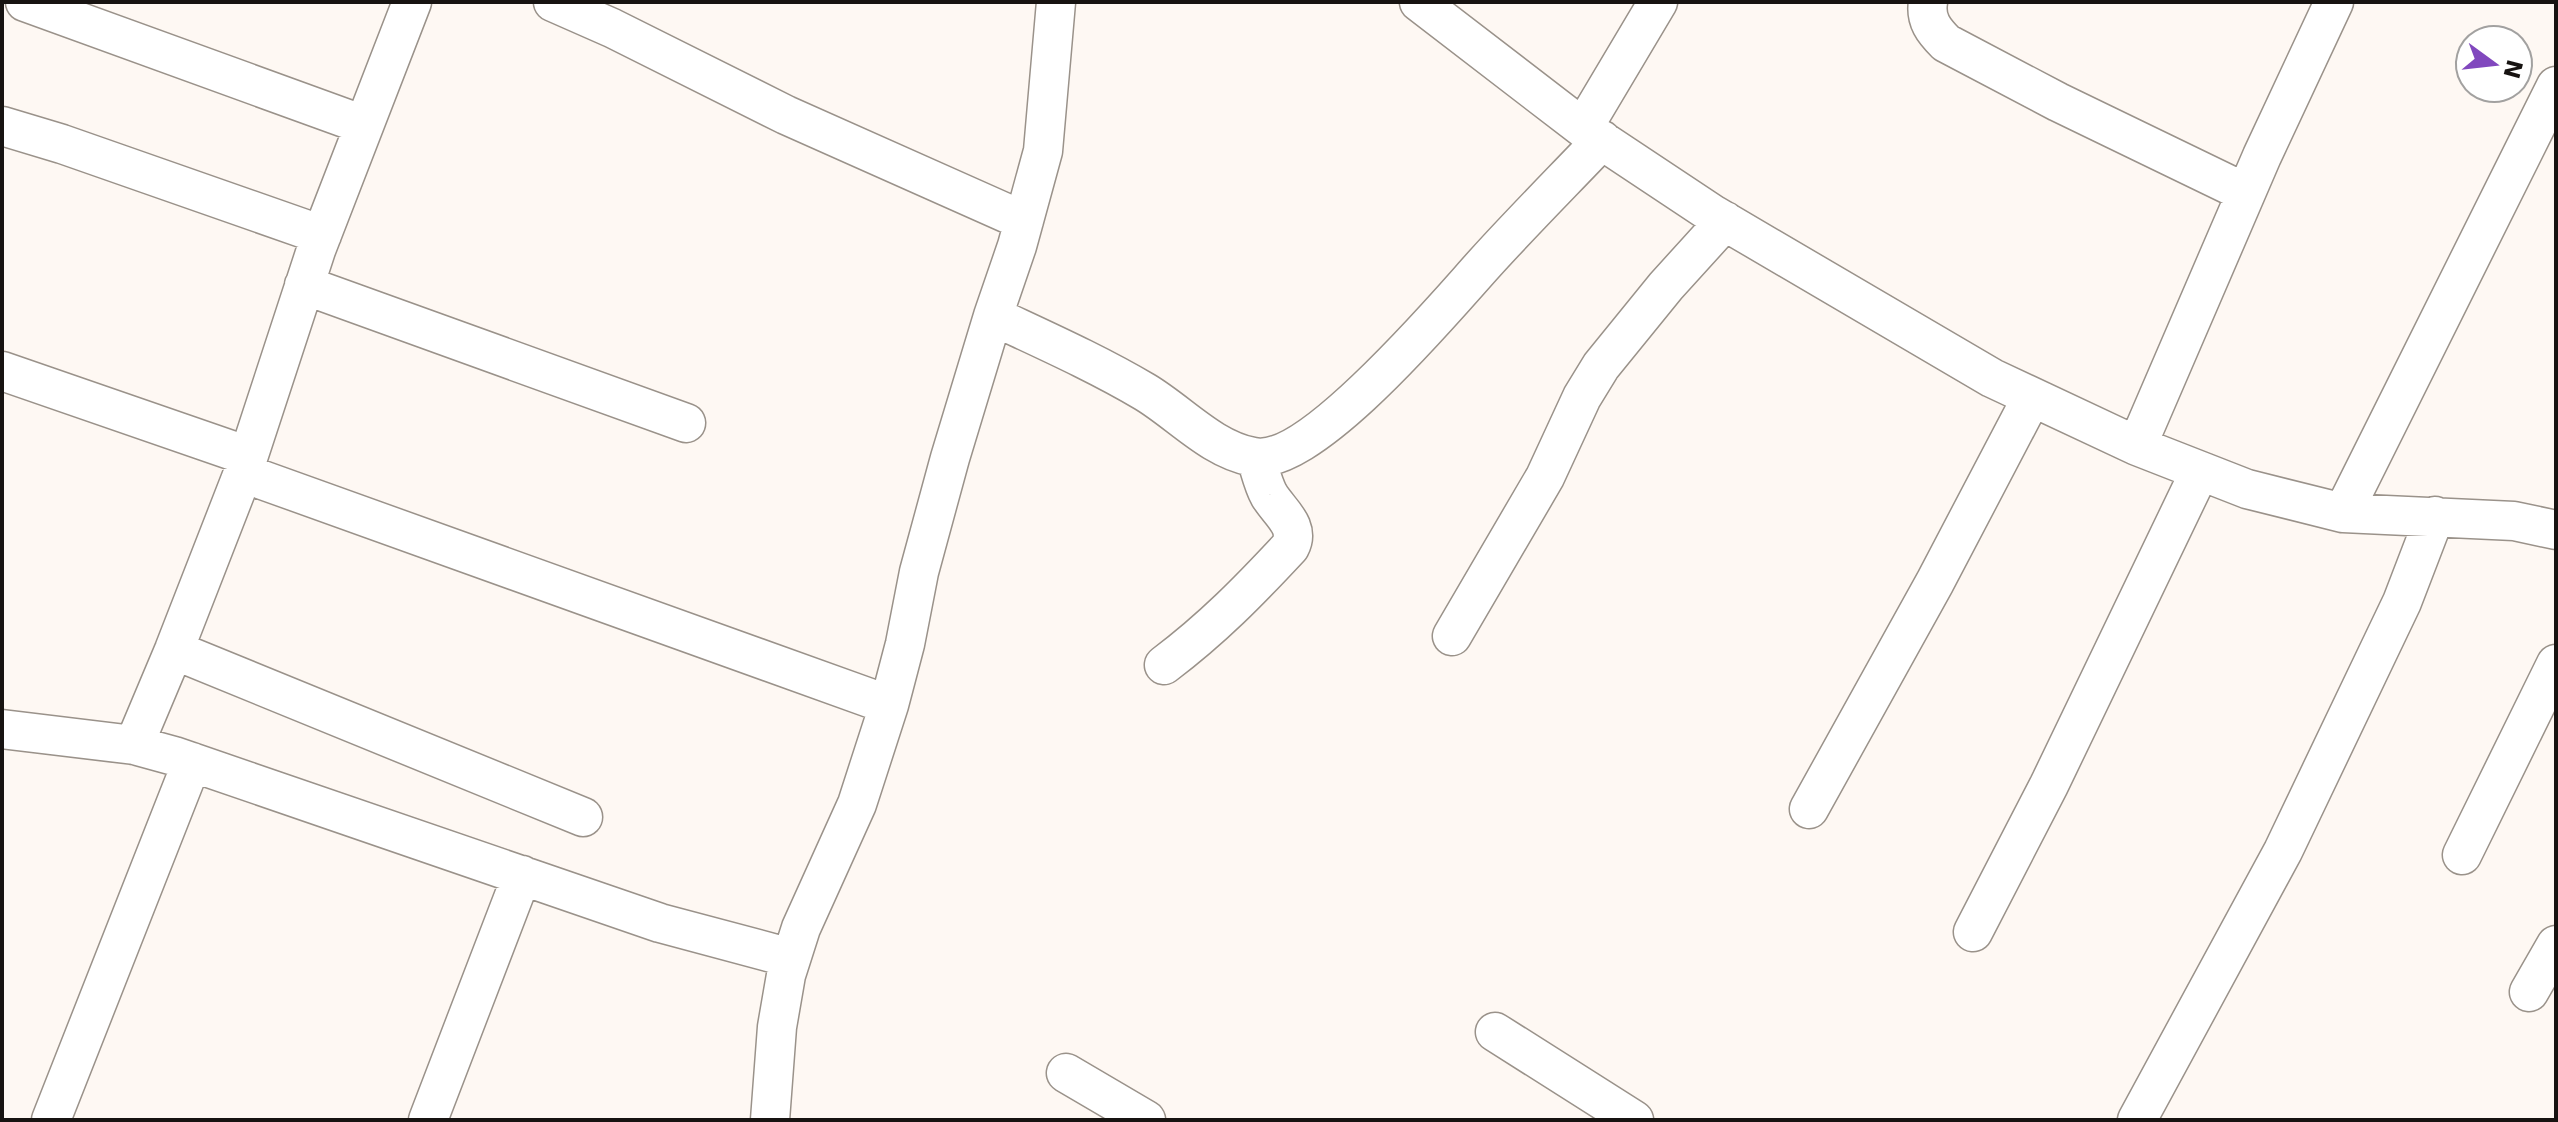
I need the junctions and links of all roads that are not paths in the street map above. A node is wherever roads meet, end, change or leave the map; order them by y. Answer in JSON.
{"nodes":[{"id":1,"x":25,"y":2,"type":"edge"},
{"id":2,"x":412,"y":2,"type":"edge"},
{"id":3,"x":553,"y":2,"type":"edge"},
{"id":4,"x":1419,"y":2,"type":"edge"},
{"id":5,"x":1658,"y":2,"type":"edge"},
{"id":6,"x":1928,"y":2,"type":"edge"},
{"id":7,"x":2334,"y":2,"type":"edge"},
{"id":8,"x":1046,"y":6,"type":"edge"},
{"id":9,"x":2556,"y":86,"type":"edge"},
{"id":10,"x":364,"y":125,"type":"junction"},
{"id":11,"x":2,"y":126,"type":"edge"},
{"id":12,"x":1592,"y":134,"type":"junction"},
{"id":13,"x":2246,"y":193,"type":"junction"},
{"id":14,"x":1024,"y":221,"type":"junction"},
{"id":15,"x":1725,"y":221,"type":"junction"},
{"id":16,"x":322,"y":235,"type":"junction"},
{"id":17,"x":304,"y":285,"type":"junction"},
{"id":18,"x":993,"y":316,"type":"junction"},
{"id":19,"x":2,"y":371,"type":"edge"},
{"id":20,"x":2032,"y":397,"type":"junction"},
{"id":21,"x":686,"y":423,"type":"dead end"},
{"id":22,"x":2137,"y":446,"type":"junction"},
{"id":23,"x":1256,"y":458,"type":"junction"},
{"id":24,"x":245,"y":465,"type":"junction"},
{"id":25,"x":2200,"y":471,"type":"junction"},
{"id":26,"x":2343,"y":513,"type":"junction"},
{"id":27,"x":2435,"y":516,"type":"junction"},
{"id":28,"x":2556,"y":530,"type":"edge"},
{"id":29,"x":1452,"y":636,"type":"dead end"},
{"id":30,"x":174,"y":650,"type":"junction"},
{"id":31,"x":2556,"y":664,"type":"edge"},
{"id":32,"x":1164,"y":665,"type":"dead end"},
{"id":33,"x":889,"y":705,"type":"junction"},
{"id":34,"x":2,"y":729,"type":"edge"},
{"id":35,"x":134,"y":745,"type":"junction"},
{"id":36,"x":192,"y":762,"type":"junction"},
{"id":37,"x":1809,"y":809,"type":"dead end"},
{"id":38,"x":583,"y":817,"type":"dead end"},
{"id":39,"x":2462,"y":855,"type":"dead end"},
{"id":40,"x":522,"y":875,"type":"junction"},
{"id":41,"x":1973,"y":932,"type":"dead end"},
{"id":42,"x":2556,"y":945,"type":"edge"},
{"id":43,"x":791,"y":958,"type":"junction"},
{"id":44,"x":2529,"y":992,"type":"dead end"},
{"id":45,"x":1495,"y":1032,"type":"dead end"},
{"id":46,"x":1066,"y":1073,"type":"dead end"},
{"id":47,"x":51,"y":1120,"type":"edge"},
{"id":48,"x":428,"y":1120,"type":"edge"},
{"id":49,"x":770,"y":1120,"type":"edge"},
{"id":50,"x":1146,"y":1120,"type":"edge"},
{"id":51,"x":1634,"y":1120,"type":"edge"},
{"id":52,"x":2137,"y":1120,"type":"edge"}],
"edges":[{"from":1,"to":10,"type":"street"},
{"from":2,"to":10,"type":"street"},
{"from":3,"to":14,"type":"street"},
{"from":4,"to":12,"type":"street"},
{"from":5,"to":12,"type":"street"},
{"from":6,"to":13,"type":"street"},
{"from":7,"to":13,"type":"street"},
{"from":8,"to":14,"type":"street"},
{"from":9,"to":26,"type":"street"},
{"from":10,"to":16,"type":"street"},
{"from":11,"to":16,"type":"street"},
{"from":12,"to":15,"type":"street"},
{"from":12,"to":23,"type":"street"},
{"from":13,"to":22,"type":"street"},
{"from":14,"to":18,"type":"street"},
{"from":15,"to":20,"type":"street"},
{"from":15,"to":29,"type":"street"},
{"from":16,"to":17,"type":"street"},
{"from":17,"to":21,"type":"street"},
{"from":17,"to":24,"type":"street"},
{"from":18,"to":23,"type":"street"},
{"from":18,"to":33,"type":"street"},
{"from":19,"to":24,"type":"street"},
{"from":20,"to":22,"type":"street"},
{"from":20,"to":37,"type":"street"},
{"from":22,"to":25,"type":"street"},
{"from":23,"to":32,"type":"street"},
{"from":24,"to":30,"type":"street"},
{"from":24,"to":33,"type":"street"},
{"from":25,"to":26,"type":"street"},
{"from":25,"to":41,"type":"street"},
{"from":26,"to":27,"type":"street"},
{"from":27,"to":28,"type":"street"},
{"from":27,"to":52,"type":"street"},
{"from":30,"to":35,"type":"street"},
{"from":30,"to":38,"type":"street"},
{"from":31,"to":39,"type":"street"},
{"from":33,"to":43,"type":"street"},
{"from":34,"to":35,"type":"street"},
{"from":35,"to":36,"type":"street"},
{"from":36,"to":40,"type":"street"},
{"from":36,"to":47,"type":"street"},
{"from":40,"to":43,"type":"street"},
{"from":40,"to":48,"type":"street"},
{"from":42,"to":44,"type":"street"},
{"from":43,"to":49,"type":"street"},
{"from":45,"to":51,"type":"street"},
{"from":46,"to":50,"type":"street"}]}
